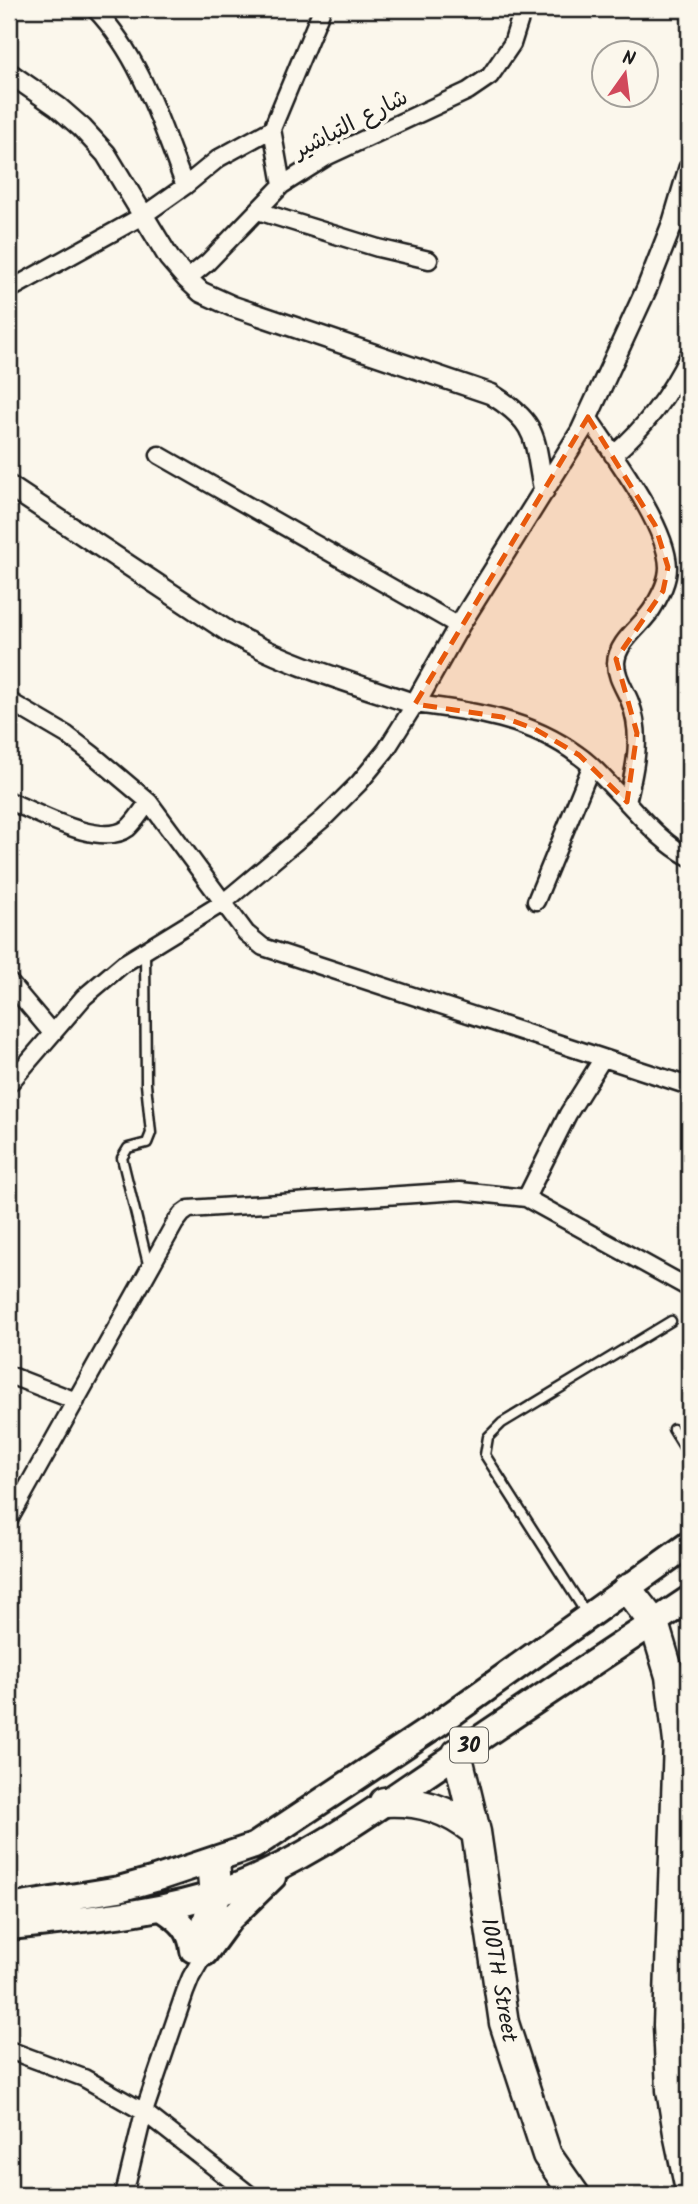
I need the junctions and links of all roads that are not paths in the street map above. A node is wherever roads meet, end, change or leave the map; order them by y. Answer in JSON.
{"nodes":[{"id":1,"x":95,"y":9,"type":"edge"},
{"id":2,"x":320,"y":9,"type":"edge"},
{"id":3,"x":523,"y":9,"type":"edge"},
{"id":4,"x":14,"y":82,"type":"edge"},
{"id":5,"x":272,"y":129,"type":"junction"},
{"id":6,"x":689,"y":168,"type":"edge"},
{"id":7,"x":282,"y":185,"type":"junction"},
{"id":8,"x":185,"y":187,"type":"junction"},
{"id":9,"x":258,"y":211,"type":"junction"},
{"id":10,"x":144,"y":215,"type":"junction"},
{"id":11,"x":681,"y":224,"type":"edge"},
{"id":12,"x":429,"y":260,"type":"dead end"},
{"id":13,"x":187,"y":279,"type":"junction"},
{"id":14,"x":9,"y":290,"type":"edge"},
{"id":15,"x":689,"y":355,"type":"edge"},
{"id":16,"x":589,"y":417,"type":"junction"},
{"id":17,"x":159,"y":455,"type":"dead end"},
{"id":18,"x":613,"y":455,"type":"junction"},
{"id":19,"x":9,"y":486,"type":"edge"},
{"id":20,"x":544,"y":492,"type":"junction"},
{"id":21,"x":458,"y":626,"type":"junction"},
{"id":22,"x":9,"y":701,"type":"edge"},
{"id":23,"x":415,"y":704,"type":"junction"},
{"id":24,"x":591,"y":767,"type":"junction"},
{"id":25,"x":9,"y":801,"type":"edge"},
{"id":26,"x":149,"y":802,"type":"junction"},
{"id":27,"x":627,"y":802,"type":"junction"},
{"id":28,"x":689,"y":857,"type":"edge"},
{"id":29,"x":536,"y":901,"type":"dead end"},
{"id":30,"x":224,"y":902,"type":"junction"},
{"id":31,"x":145,"y":950,"type":"junction"},
{"id":32,"x":9,"y":982,"type":"edge"},
{"id":33,"x":52,"y":1033,"type":"junction"},
{"id":34,"x":603,"y":1058,"type":"junction"},
{"id":35,"x":9,"y":1084,"type":"edge"},
{"id":36,"x":689,"y":1086,"type":"edge"},
{"id":37,"x":526,"y":1198,"type":"junction"},
{"id":38,"x":149,"y":1270,"type":"junction"},
{"id":39,"x":689,"y":1288,"type":"edge"},
{"id":40,"x":671,"y":1321,"type":"dead end"},
{"id":41,"x":9,"y":1374,"type":"edge"},
{"id":42,"x":76,"y":1401,"type":"junction"},
{"id":43,"x":673,"y":1429,"type":"dead end"},
{"id":44,"x":689,"y":1455,"type":"edge"},
{"id":45,"x":9,"y":1520,"type":"edge"},
{"id":46,"x":689,"y":1544,"type":"edge"},
{"id":47,"x":627,"y":1589,"type":"junction"},
{"id":48,"x":689,"y":1599,"type":"edge"},
{"id":49,"x":587,"y":1616,"type":"junction"},
{"id":50,"x":654,"y":1623,"type":"junction"},
{"id":51,"x":689,"y":1716,"type":"edge"},
{"id":52,"x":439,"y":1723,"type":"junction"},
{"id":53,"x":678,"y":1742,"type":"junction"},
{"id":54,"x":457,"y":1753,"type":"junction"},
{"id":55,"x":384,"y":1802,"type":"junction"},
{"id":56,"x":476,"y":1832,"type":"junction"},
{"id":57,"x":213,"y":1859,"type":"junction"},
{"id":58,"x":283,"y":1866,"type":"junction"},
{"id":59,"x":216,"y":1893,"type":"junction"},
{"id":60,"x":9,"y":1907,"type":"edge"},
{"id":61,"x":163,"y":1909,"type":"junction"},
{"id":62,"x":9,"y":1927,"type":"edge"},
{"id":63,"x":199,"y":1952,"type":"junction"},
{"id":64,"x":9,"y":2050,"type":"edge"},
{"id":65,"x":144,"y":2112,"type":"junction"},
{"id":66,"x":689,"y":2185,"type":"edge"},
{"id":67,"x":124,"y":2195,"type":"edge"},
{"id":68,"x":250,"y":2195,"type":"edge"},
{"id":69,"x":575,"y":2195,"type":"edge"}],
"edges":[{"from":1,"to":8,"type":"street"},
{"from":2,"to":5,"type":"street"},
{"from":3,"to":7,"type":"street","name":"شارع التباشير"},
{"from":4,"to":10,"type":"street"},
{"from":5,"to":7,"type":"street"},
{"from":5,"to":8,"type":"street"},
{"from":6,"to":11,"type":"street"},
{"from":7,"to":9,"type":"street","name":"شارع التباشير"},
{"from":8,"to":10,"type":"street"},
{"from":9,"to":12,"type":"street"},
{"from":9,"to":13,"type":"street","name":"شارع التباشير"},
{"from":10,"to":13,"type":"street"},
{"from":10,"to":14,"type":"street"},
{"from":11,"to":16,"type":"street"},
{"from":13,"to":20,"type":"street"},
{"from":15,"to":18,"type":"street"},
{"from":16,"to":18,"type":"street"},
{"from":16,"to":20,"type":"street"},
{"from":17,"to":21,"type":"street"},
{"from":18,"to":27,"type":"street"},
{"from":19,"to":23,"type":"street"},
{"from":20,"to":21,"type":"street"},
{"from":21,"to":23,"type":"street"},
{"from":22,"to":26,"type":"street"},
{"from":23,"to":24,"type":"street"},
{"from":23,"to":30,"type":"street"},
{"from":24,"to":27,"type":"street"},
{"from":24,"to":29,"type":"street"},
{"from":25,"to":26,"type":"street"},
{"from":26,"to":30,"type":"street"},
{"from":27,"to":28,"type":"street"},
{"from":30,"to":31,"type":"street"},
{"from":30,"to":34,"type":"street"},
{"from":31,"to":33,"type":"street"},
{"from":31,"to":38,"type":"lane"},
{"from":32,"to":33,"type":"street"},
{"from":33,"to":35,"type":"street"},
{"from":34,"to":36,"type":"street"},
{"from":34,"to":37,"type":"street"},
{"from":37,"to":38,"type":"street"},
{"from":37,"to":39,"type":"street"},
{"from":38,"to":42,"type":"street"},
{"from":40,"to":49,"type":"lane"},
{"from":41,"to":42,"type":"street"},
{"from":42,"to":45,"type":"street"},
{"from":43,"to":44,"type":"lane"},
{"from":46,"to":47,"type":"main road","number":"30"},
{"from":47,"to":49,"type":"main road","number":"30"},
{"from":47,"to":50,"type":"highway"},
{"from":48,"to":50,"type":"main road","number":"30"},
{"from":49,"to":52,"type":"main road","number":"30"},
{"from":50,"to":53,"type":"highway"},
{"from":50,"to":54,"type":"main road","number":"30"},
{"from":51,"to":53,"type":"highway"},
{"from":52,"to":54,"type":"main road"},
{"from":52,"to":57,"type":"main road","number":"30"},
{"from":53,"to":66,"type":"highway"},
{"from":54,"to":55,"type":"main road","number":"30"},
{"from":54,"to":56,"type":"highway","name":"100TH Street"},
{"from":55,"to":56,"type":"highway"},
{"from":55,"to":58,"type":"main road","number":"30"},
{"from":56,"to":69,"type":"highway","name":"100TH Street"},
{"from":57,"to":59,"type":"street"},
{"from":57,"to":60,"type":"main road","number":"30"},
{"from":58,"to":59,"type":"main road","number":"30"},
{"from":58,"to":63,"type":"main road"},
{"from":59,"to":61,"type":"main road","number":"30"},
{"from":59,"to":63,"type":"street"},
{"from":61,"to":62,"type":"main road","number":"30"},
{"from":61,"to":63,"type":"main road"},
{"from":63,"to":65,"type":"street"},
{"from":64,"to":65,"type":"street"},
{"from":65,"to":67,"type":"street"},
{"from":65,"to":68,"type":"street"}]}
